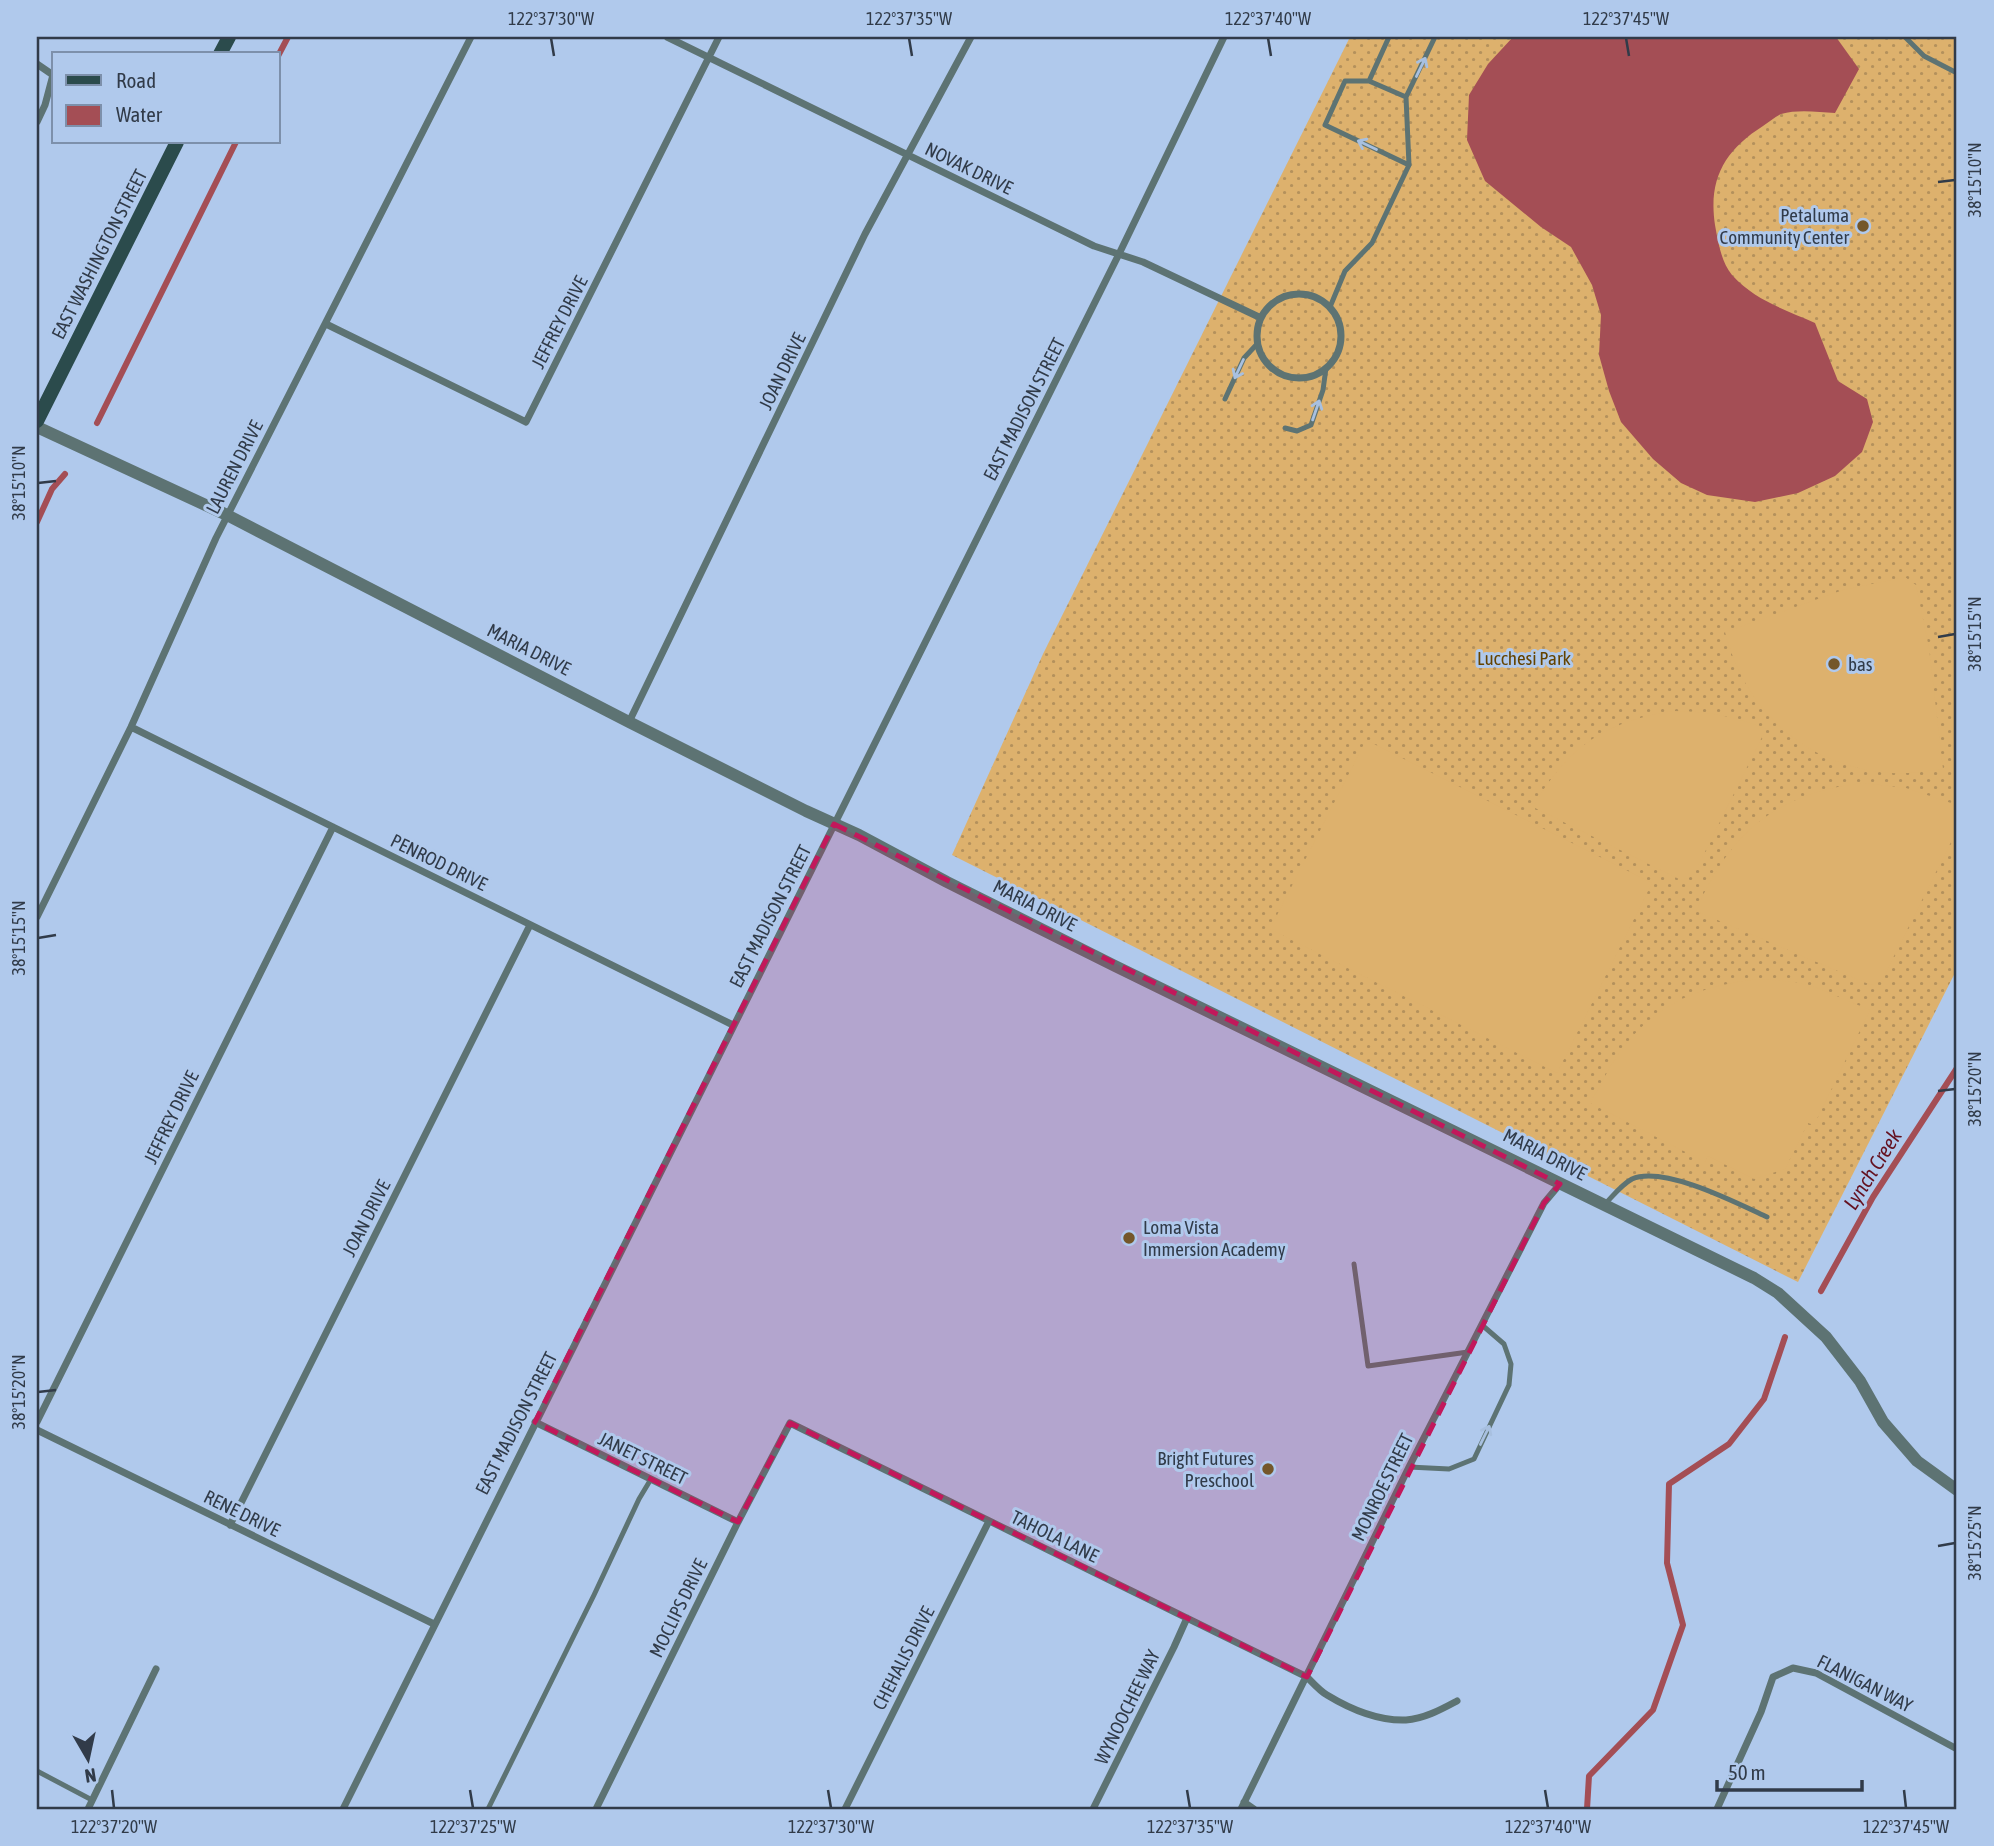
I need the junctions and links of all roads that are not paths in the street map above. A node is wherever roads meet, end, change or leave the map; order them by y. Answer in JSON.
{"nodes":[{"id":1,"x":471,"y":37,"type":"edge"},
{"id":2,"x":667,"y":37,"type":"edge"},
{"id":3,"x":719,"y":37,"type":"edge"},
{"id":4,"x":971,"y":37,"type":"edge"},
{"id":5,"x":1224,"y":37,"type":"edge"},
{"id":6,"x":1389,"y":37,"type":"edge"},
{"id":7,"x":1435,"y":37,"type":"edge"},
{"id":8,"x":1905,"y":37,"type":"edge"},
{"id":9,"x":709,"y":57,"type":"junction"},
{"id":10,"x":37,"y":64,"type":"edge"},
{"id":11,"x":52,"y":74,"type":"edge"},
{"id":12,"x":1957,"y":74,"type":"edge"},
{"id":13,"x":52,"y":79,"type":"edge"},
{"id":14,"x":1369,"y":81,"type":"junction"},
{"id":15,"x":1406,"y":97,"type":"junction"},
{"id":16,"x":37,"y":121,"type":"edge"},
{"id":17,"x":176,"y":144,"type":"edge"},
{"id":18,"x":908,"y":155,"type":"junction"},
{"id":19,"x":1409,"y":164,"type":"junction"},
{"id":20,"x":1119,"y":254,"type":"junction"},
{"id":21,"x":1330,"y":307,"type":"junction"},
{"id":22,"x":1261,"y":318,"type":"junction"},
{"id":23,"x":326,"y":324,"type":"junction"},
{"id":24,"x":1258,"y":343,"type":"junction"},
{"id":25,"x":1326,"y":368,"type":"junction"},
{"id":26,"x":1225,"y":399,"type":"dead end"},
{"id":27,"x":37,"y":421,"type":"edge"},
{"id":28,"x":37,"y":426,"type":"edge"},
{"id":29,"x":1285,"y":428,"type":"dead end"},
{"id":30,"x":227,"y":516,"type":"junction"},
{"id":31,"x":629,"y":722,"type":"junction"},
{"id":32,"x":131,"y":727,"type":"junction"},
{"id":33,"x":834,"y":824,"type":"junction"},
{"id":34,"x":333,"y":827,"type":"junction"},
{"id":35,"x":37,"y":917,"type":"edge"},
{"id":36,"x":530,"y":925,"type":"junction"},
{"id":37,"x":733,"y":1025,"type":"junction"},
{"id":38,"x":1560,"y":1184,"type":"junction"},
{"id":39,"x":1604,"y":1205,"type":"junction"},
{"id":40,"x":1768,"y":1217,"type":"dead end"},
{"id":41,"x":1354,"y":1264,"type":"dead end"},
{"id":42,"x":1482,"y":1325,"type":"junction"},
{"id":43,"x":1468,"y":1352,"type":"junction"},
{"id":44,"x":37,"y":1422,"type":"edge"},
{"id":45,"x":535,"y":1422,"type":"junction"},
{"id":46,"x":790,"y":1423,"type":"joint"},
{"id":47,"x":37,"y":1430,"type":"edge"},
{"id":48,"x":1409,"y":1467,"type":"junction"},
{"id":49,"x":651,"y":1479,"type":"junction"},
{"id":50,"x":1957,"y":1490,"type":"edge"},
{"id":51,"x":989,"y":1521,"type":"junction"},
{"id":52,"x":738,"y":1522,"type":"junction"},
{"id":53,"x":230,"y":1525,"type":"junction"},
{"id":54,"x":1187,"y":1618,"type":"junction"},
{"id":55,"x":434,"y":1625,"type":"junction"},
{"id":56,"x":156,"y":1669,"type":"dead end"},
{"id":57,"x":1307,"y":1676,"type":"junction"},
{"id":58,"x":1457,"y":1701,"type":"dead end"},
{"id":59,"x":1957,"y":1749,"type":"edge"},
{"id":60,"x":37,"y":1771,"type":"edge"},
{"id":61,"x":93,"y":1800,"type":"junction"},
{"id":62,"x":1242,"y":1806,"type":"edge"},
{"id":63,"x":88,"y":1809,"type":"edge"},
{"id":64,"x":343,"y":1809,"type":"edge"},
{"id":65,"x":488,"y":1809,"type":"edge"},
{"id":66,"x":596,"y":1809,"type":"edge"},
{"id":67,"x":845,"y":1809,"type":"edge"},
{"id":68,"x":1093,"y":1809,"type":"edge"},
{"id":69,"x":1254,"y":1809,"type":"edge"},
{"id":70,"x":1717,"y":1809,"type":"edge"}],
"edges":[{"from":1,"to":23,"type":"street","name":"LAUREN DRIVE"},
{"from":2,"to":9,"type":"street","name":"NOVAK DRIVE"},
{"from":3,"to":9,"type":"street","name":"JEFFREY DRIVE"},
{"from":4,"to":18,"type":"street","name":"JOAN DRIVE"},
{"from":5,"to":20,"type":"street","name":"EAST MADISON STREET"},
{"from":6,"to":14,"type":"lane"},
{"from":15,"to":7,"type":"lane","one_way":true},
{"from":8,"to":12,"type":"lane"},
{"from":9,"to":18,"type":"street","name":"NOVAK DRIVE"},
{"from":9,"to":23,"type":"street","name":"JEFFREY DRIVE"},
{"from":10,"to":11,"type":"street"},
{"from":13,"to":16,"type":"street"},
{"from":14,"to":15,"type":"lane"},
{"from":19,"to":14,"type":"lane","one_way":true},
{"from":15,"to":19,"type":"lane"},
{"from":17,"to":27,"type":"main road","name":"EAST WASHINGTON STREET"},
{"from":18,"to":20,"type":"street","name":"NOVAK DRIVE"},
{"from":18,"to":31,"type":"street","name":"JOAN DRIVE"},
{"from":19,"to":21,"type":"lane"},
{"from":20,"to":22,"type":"street","name":"NOVAK DRIVE"},
{"from":20,"to":33,"type":"street","name":"EAST MADISON STREET"},
{"from":21,"to":22,"type":"street"},
{"from":21,"to":25,"type":"street"},
{"from":22,"to":24,"type":"street"},
{"from":23,"to":30,"type":"street","name":"LAUREN DRIVE"},
{"from":24,"to":25,"type":"street"},
{"from":24,"to":26,"type":"lane","one_way":true},
{"from":29,"to":25,"type":"lane","one_way":true},
{"from":28,"to":30,"type":"street","name":"MARIA DRIVE"},
{"from":30,"to":31,"type":"street","name":"MARIA DRIVE"},
{"from":30,"to":32,"type":"street","name":"LAUREN DRIVE"},
{"from":31,"to":33,"type":"street","name":"MARIA DRIVE"},
{"from":32,"to":34,"type":"street","name":"PENROD DRIVE"},
{"from":32,"to":35,"type":"street","name":"LAUREN DRIVE"},
{"from":33,"to":37,"type":"street","name":"EAST MADISON STREET"},
{"from":33,"to":38,"type":"street","name":"MARIA DRIVE"},
{"from":34,"to":36,"type":"street","name":"PENROD DRIVE"},
{"from":34,"to":44,"type":"street","name":"JEFFREY DRIVE"},
{"from":36,"to":37,"type":"street","name":"PENROD DRIVE"},
{"from":36,"to":53,"type":"street","name":"JOAN DRIVE"},
{"from":37,"to":45,"type":"street","name":"EAST MADISON STREET"},
{"from":38,"to":39,"type":"street","name":"MARIA DRIVE"},
{"from":38,"to":42,"type":"street","name":"MONROE STREET"},
{"from":39,"to":40,"type":"lane"},
{"from":39,"to":50,"type":"street","name":"MARIA DRIVE"},
{"from":41,"to":43,"type":"lane"},
{"from":42,"to":43,"type":"street","name":"MONROE STREET"},
{"from":48,"to":42,"type":"lane","one_way":true},
{"from":43,"to":48,"type":"street","name":"MONROE STREET"},
{"from":45,"to":49,"type":"street","name":"JANET STREET"},
{"from":45,"to":55,"type":"street","name":"EAST MADISON STREET"},
{"from":46,"to":51,"type":"street","name":"TAHOLA LANE"},
{"from":46,"to":52,"type":"street","name":"MOCLIPS DRIVE"},
{"from":47,"to":53,"type":"street","name":"RENE DRIVE"},
{"from":48,"to":57,"type":"street","name":"MONROE STREET"},
{"from":49,"to":52,"type":"street","name":"JANET STREET"},
{"from":49,"to":65,"type":"lane"},
{"from":51,"to":54,"type":"street","name":"TAHOLA LANE"},
{"from":51,"to":67,"type":"street","name":"CHEHALIS DRIVE"},
{"from":52,"to":66,"type":"street","name":"MOCLIPS DRIVE"},
{"from":53,"to":55,"type":"street","name":"RENE DRIVE"},
{"from":54,"to":57,"type":"street","name":"TAHOLA LANE"},
{"from":54,"to":68,"type":"street","name":"WYNOOCHEE WAY"},
{"from":55,"to":64,"type":"street","name":"EAST MADISON STREET"},
{"from":56,"to":61,"type":"street"},
{"from":57,"to":58,"type":"street","name":"TAHOLA LANE"},
{"from":57,"to":62,"type":"street","name":"MONROE STREET"},
{"from":59,"to":70,"type":"street","name":"FLANIGAN WAY"},
{"from":60,"to":61,"type":"lane"},
{"from":61,"to":63,"type":"street"},
{"from":62,"to":69,"type":"street"}]}
